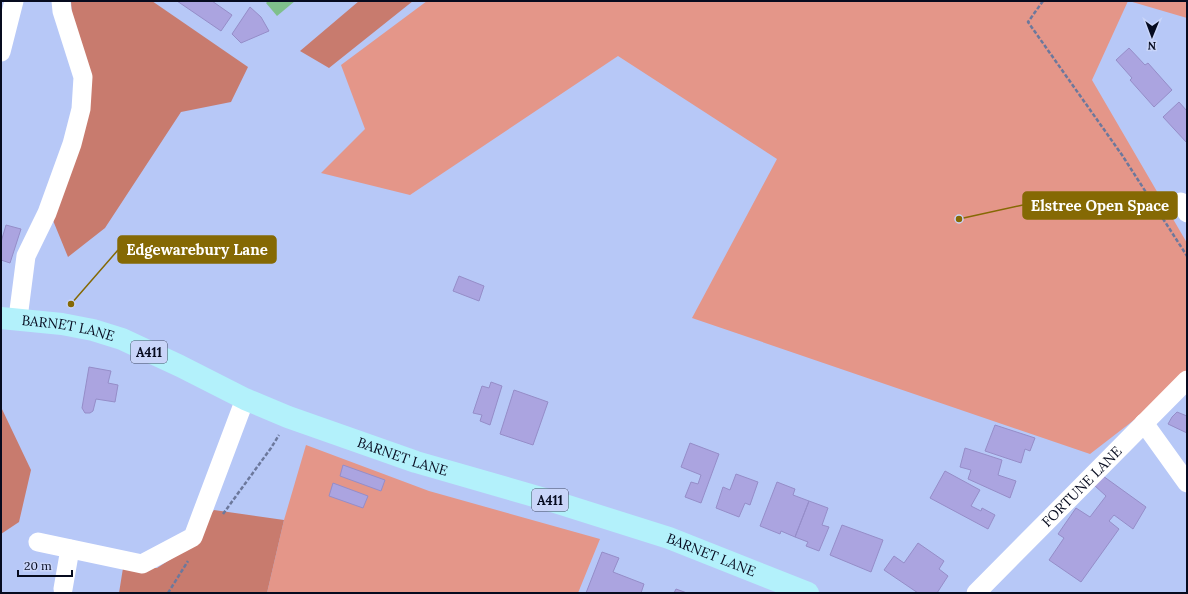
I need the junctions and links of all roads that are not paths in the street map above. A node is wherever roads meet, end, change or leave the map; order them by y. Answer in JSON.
{"nodes":[{"id":1,"x":14,"y":1,"type":"edge"},
{"id":2,"x":61,"y":1,"type":"edge"},
{"id":3,"x":1,"y":52,"type":"edge"},
{"id":4,"x":10,"y":318,"type":"edge"},
{"id":5,"x":1187,"y":380,"type":"edge"},
{"id":6,"x":245,"y":399,"type":"junction"},
{"id":7,"x":1144,"y":423,"type":"junction"},
{"id":8,"x":1187,"y":483,"type":"edge"},
{"id":9,"x":38,"y":542,"type":"dead end"},
{"id":10,"x":70,"y":549,"type":"junction"},
{"id":11,"x":63,"y":589,"type":"dead end"},
{"id":12,"x":808,"y":593,"type":"edge"},
{"id":13,"x":976,"y":593,"type":"edge"}],
"edges":[{"from":1,"to":3,"type":"street"},
{"from":2,"to":4,"type":"street"},
{"from":4,"to":6,"type":"main road","name":"BARNET LANE","number":"A411"},
{"from":5,"to":7,"type":"street","name":"FORTUNE LANE"},
{"from":6,"to":10,"type":"street"},
{"from":6,"to":12,"type":"main road","name":"BARNET LANE","number":"A411"},
{"from":7,"to":8,"type":"street"},
{"from":7,"to":13,"type":"street","name":"FORTUNE LANE"},
{"from":9,"to":10,"type":"street"},
{"from":10,"to":11,"type":"street"}]}
